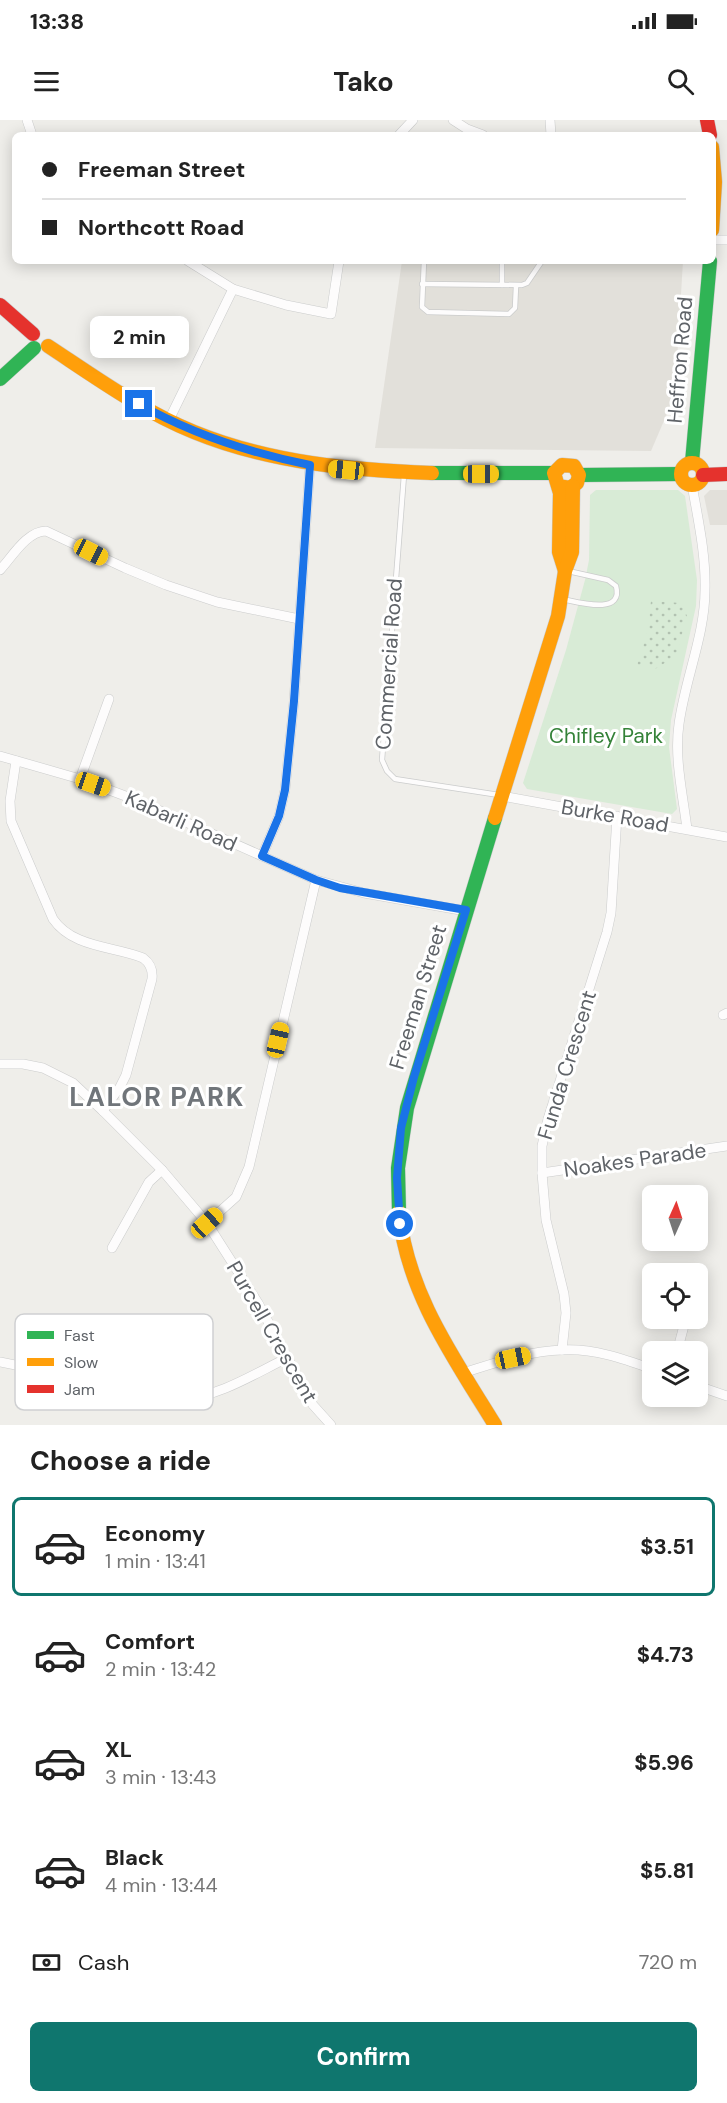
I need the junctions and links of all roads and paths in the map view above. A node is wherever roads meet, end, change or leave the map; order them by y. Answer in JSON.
{"nodes":[{"id":1,"x":413,"y":120,"type":"edge"},
{"id":2,"x":453,"y":120,"type":"edge"},
{"id":3,"x":402,"y":132,"type":"edge"},
{"id":4,"x":475,"y":132,"type":"edge"},
{"id":5,"x":193,"y":264,"type":"edge"},
{"id":6,"x":339,"y":264,"type":"edge"},
{"id":7,"x":424,"y":264,"type":"edge"},
{"id":8,"x":502,"y":264,"type":"edge"},
{"id":9,"x":540,"y":264,"type":"edge"},
{"id":10,"x":710,"y":264,"type":"edge"},
{"id":11,"x":422,"y":284,"type":"junction"},
{"id":12,"x":502,"y":285,"type":"junction"},
{"id":13,"x":516,"y":286,"type":"junction"},
{"id":14,"x":233,"y":289,"type":"junction"},
{"id":15,"x":0,"y":305,"type":"edge"},
{"id":16,"x":38,"y":343,"type":"junction"},
{"id":17,"x":0,"y":379,"type":"edge"},
{"id":18,"x":170,"y":420,"type":"junction"},
{"id":19,"x":692,"y":462,"type":"junction"},
{"id":20,"x":310,"y":465,"type":"junction"},
{"id":21,"x":404,"y":472,"type":"junction"},
{"id":22,"x":680,"y":474,"type":"junction"},
{"id":23,"x":727,"y":474,"type":"edge"},
{"id":24,"x":703,"y":475,"type":"junction"},
{"id":25,"x":556,"y":480,"type":"junction"},
{"id":26,"x":576,"y":481,"type":"junction"},
{"id":27,"x":692,"y":485,"type":"junction"},
{"id":28,"x":0,"y":570,"type":"edge"},
{"id":29,"x":565,"y":571,"type":"junction"},
{"id":30,"x":561,"y":599,"type":"junction"},
{"id":31,"x":299,"y":619,"type":"junction"},
{"id":32,"x":109,"y":699,"type":"dead end"},
{"id":33,"x":0,"y":756,"type":"edge"},
{"id":34,"x":16,"y":761,"type":"junction"},
{"id":35,"x":80,"y":779,"type":"junction"},
{"id":36,"x":502,"y":796,"type":"junction"},
{"id":37,"x":617,"y":816,"type":"junction"},
{"id":38,"x":687,"y":829,"type":"junction"},
{"id":39,"x":727,"y":837,"type":"edge"},
{"id":40,"x":262,"y":856,"type":"junction"},
{"id":41,"x":316,"y":880,"type":"junction"},
{"id":42,"x":466,"y":910,"type":"junction"},
{"id":43,"x":0,"y":1064,"type":"edge"},
{"id":44,"x":104,"y":1110,"type":"junction"},
{"id":45,"x":727,"y":1146,"type":"edge"},
{"id":46,"x":162,"y":1170,"type":"junction"},
{"id":47,"x":542,"y":1173,"type":"junction"},
{"id":48,"x":207,"y":1223,"type":"junction"},
{"id":49,"x":112,"y":1248,"type":"dead end"},
{"id":50,"x":562,"y":1350,"type":"junction"},
{"id":51,"x":287,"y":1358,"type":"junction"},
{"id":52,"x":0,"y":1362,"type":"edge"},
{"id":53,"x":15,"y":1365,"type":"edge"},
{"id":54,"x":642,"y":1366,"type":"edge"},
{"id":55,"x":463,"y":1374,"type":"junction"},
{"id":56,"x":708,"y":1389,"type":"edge"},
{"id":57,"x":213,"y":1393,"type":"edge"},
{"id":58,"x":727,"y":1396,"type":"edge"},
{"id":59,"x":331,"y":1425,"type":"edge"},
{"id":60,"x":495,"y":1425,"type":"edge"}],
"edges":[{"from":1,"to":3,"type":"street"},
{"from":2,"to":4,"type":"street"},
{"from":5,"to":14,"type":"street"},
{"from":6,"to":14,"type":"street"},
{"from":7,"to":11,"type":"lane"},
{"from":8,"to":12,"type":"lane"},
{"from":9,"to":13,"type":"lane"},
{"from":10,"to":19,"type":"street","name":"Heffron Road"},
{"from":11,"to":12,"type":"lane"},
{"from":11,"to":13,"type":"lane"},
{"from":12,"to":13,"type":"lane"},
{"from":14,"to":18,"type":"street"},
{"from":15,"to":16,"type":"street"},
{"from":16,"to":17,"type":"street"},
{"from":16,"to":18,"type":"street"},
{"from":18,"to":20,"type":"street"},
{"from":19,"to":22,"type":"street"},
{"from":19,"to":24,"type":"street"},
{"from":20,"to":21,"type":"street"},
{"from":20,"to":31,"type":"street"},
{"from":21,"to":25,"type":"street"},
{"from":21,"to":36,"type":"lane","name":"Commercial Road"},
{"from":22,"to":26,"type":"street"},
{"from":22,"to":27,"type":"street"},
{"from":23,"to":24,"type":"street"},
{"from":24,"to":27,"type":"street"},
{"from":25,"to":26,"type":"street"},
{"from":25,"to":26,"type":"street"},
{"from":25,"to":29,"type":"street","name":"Freeman Street"},
{"from":26,"to":29,"type":"street","name":"Freeman Street"},
{"from":27,"to":38,"type":"street"},
{"from":28,"to":31,"type":"street"},
{"from":29,"to":30,"type":"street","name":"Freeman Street"},
{"from":29,"to":30,"type":"lane"},
{"from":30,"to":36,"type":"street","name":"Freeman Street"},
{"from":31,"to":40,"type":"street"},
{"from":32,"to":35,"type":"street"},
{"from":33,"to":34,"type":"street","name":"Kabarli Road"},
{"from":34,"to":35,"type":"street","name":"Kabarli Road"},
{"from":34,"to":44,"type":"street"},
{"from":35,"to":40,"type":"street","name":"Kabarli Road"},
{"from":36,"to":37,"type":"street","name":"Burke Road"},
{"from":36,"to":42,"type":"street","name":"Freeman Street"},
{"from":37,"to":38,"type":"street","name":"Burke Road"},
{"from":37,"to":47,"type":"street","name":"Funda Crescent"},
{"from":38,"to":39,"type":"street","name":"Burke Road"},
{"from":40,"to":41,"type":"street","name":"Kabarli Road"},
{"from":41,"to":42,"type":"street","name":"Kabarli Road"},
{"from":41,"to":48,"type":"street"},
{"from":42,"to":55,"type":"street","name":"Freeman Street"},
{"from":43,"to":44,"type":"street","name":"Purcell Crescent"},
{"from":44,"to":46,"type":"street","name":"Purcell Crescent"},
{"from":45,"to":47,"type":"street","name":"Noakes Parade"},
{"from":46,"to":48,"type":"street","name":"Purcell Crescent"},
{"from":46,"to":49,"type":"street"},
{"from":47,"to":50,"type":"street","name":"Funda Crescent"},
{"from":48,"to":51,"type":"street","name":"Purcell Crescent"},
{"from":50,"to":54,"type":"street"},
{"from":50,"to":55,"type":"street"},
{"from":51,"to":57,"type":"street"},
{"from":51,"to":59,"type":"street","name":"Purcell Crescent"},
{"from":52,"to":53,"type":"street"},
{"from":55,"to":60,"type":"street","name":"Freeman Street"},
{"from":56,"to":58,"type":"street"}]}
